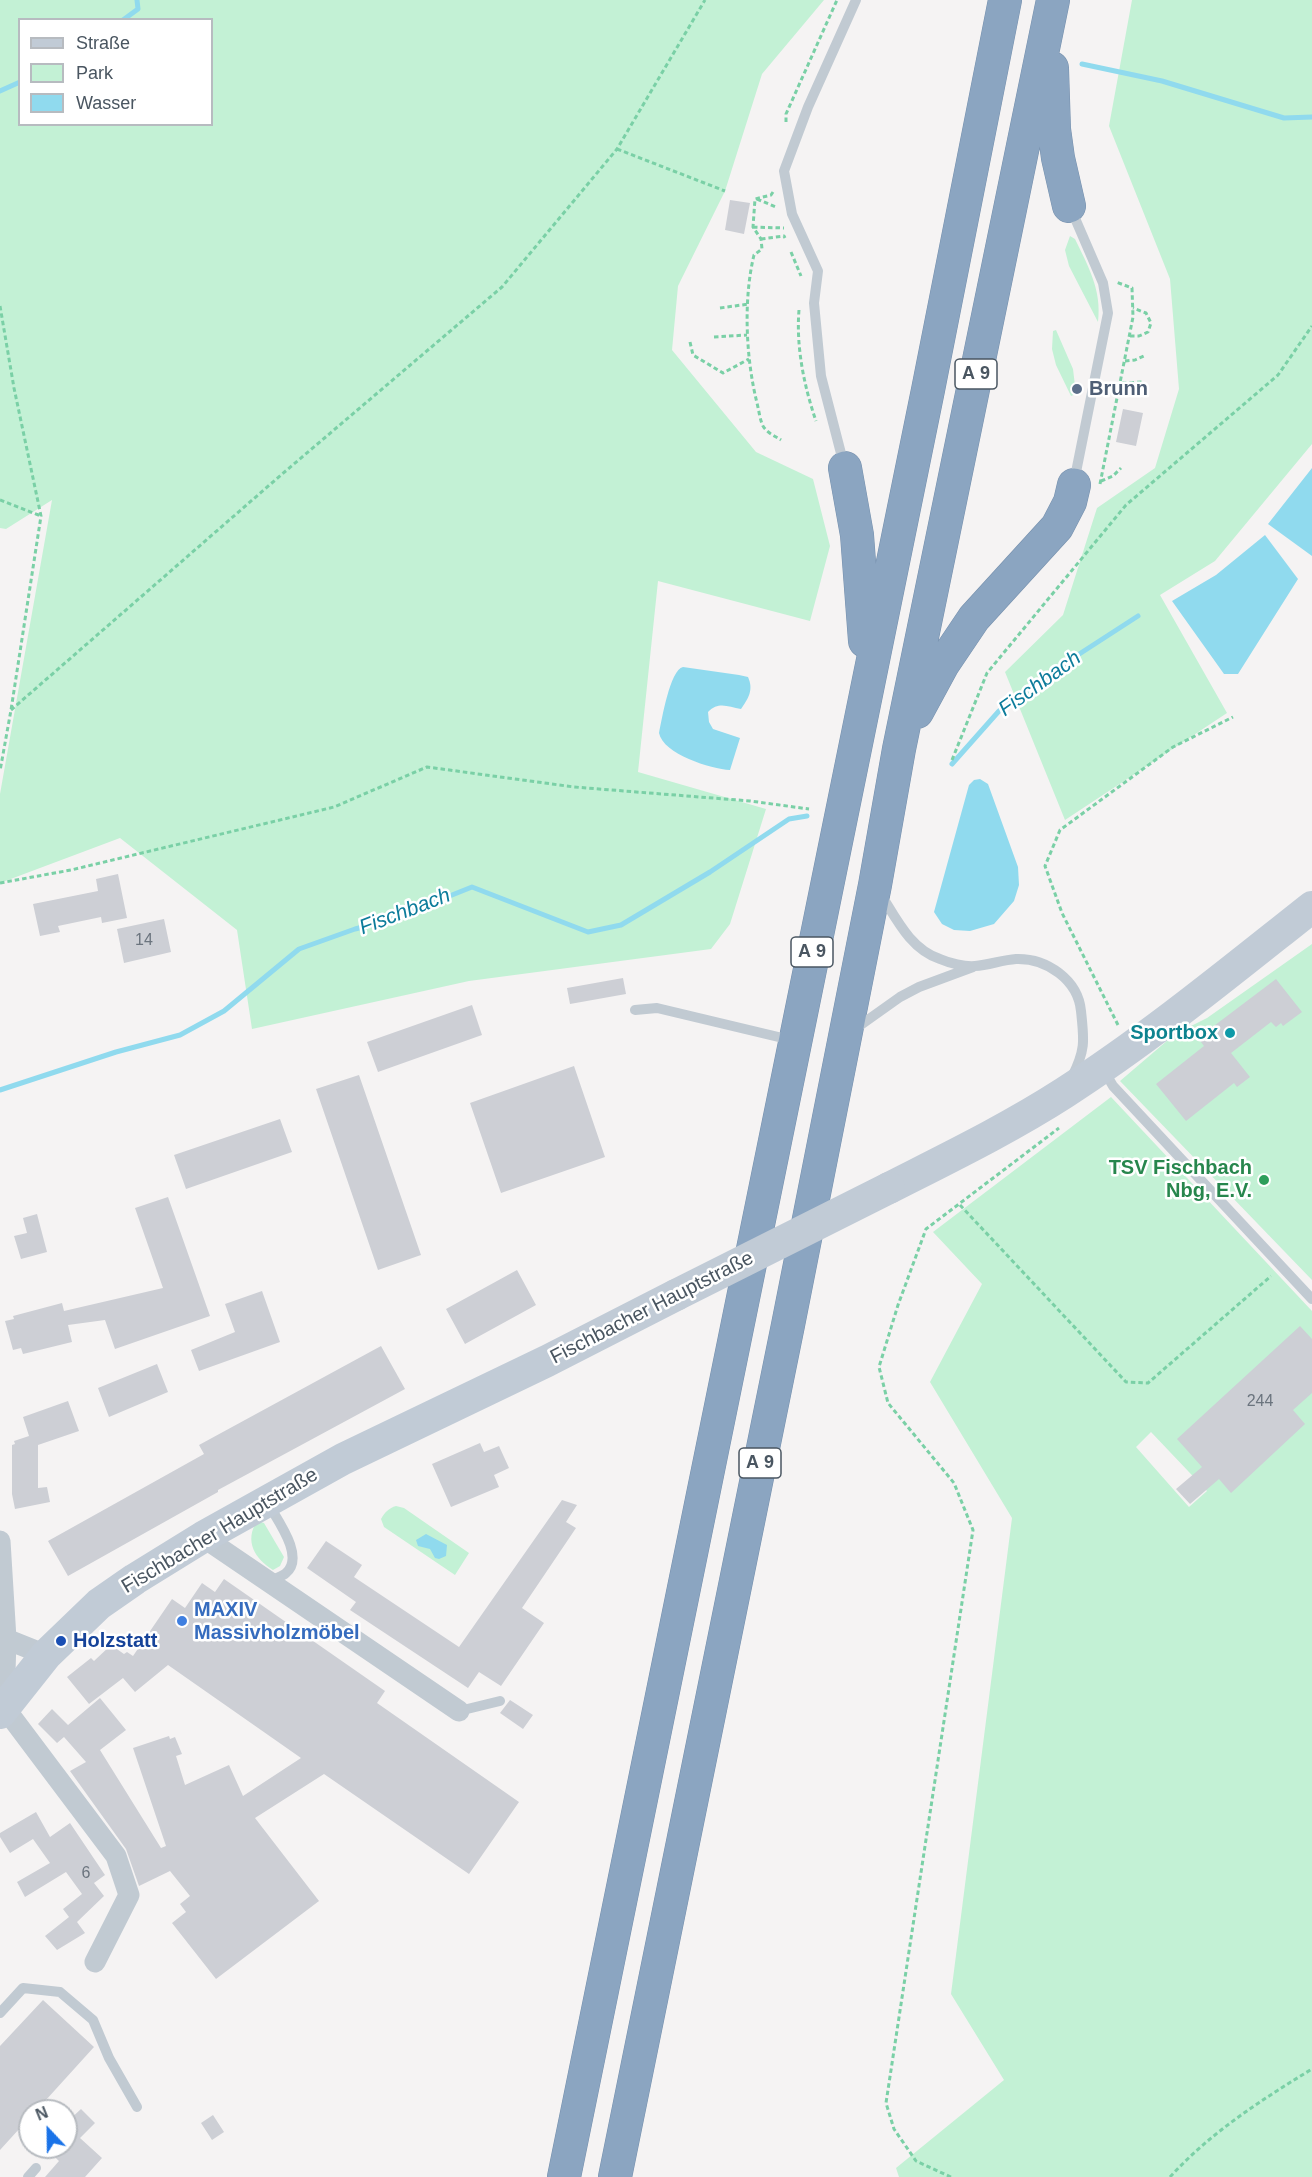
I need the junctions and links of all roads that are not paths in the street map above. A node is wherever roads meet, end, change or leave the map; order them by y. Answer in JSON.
{"nodes":[{"id":1,"x":856,"y":0,"type":"edge"},
{"id":2,"x":1005,"y":0,"type":"edge"},
{"id":3,"x":1053,"y":0,"type":"edge"},
{"id":4,"x":1070,"y":206,"type":"joint"},
{"id":5,"x":845,"y":468,"type":"joint"},
{"id":6,"x":1084,"y":477,"type":"joint"},
{"id":7,"x":867,"y":685,"type":"junction"},
{"id":8,"x":899,"y":749,"type":"junction"},
{"id":9,"x":875,"y":885,"type":"junction"},
{"id":10,"x":1312,"y":907,"type":"edge"},
{"id":11,"x":973,"y":967,"type":"junction"},
{"id":12,"x":635,"y":1010,"type":"dead end"},
{"id":13,"x":845,"y":1037,"type":"junction"},
{"id":14,"x":794,"y":1041,"type":"junction"},
{"id":15,"x":1102,"y":1067,"type":"junction"},
{"id":16,"x":1066,"y":1107,"type":"junction"},
{"id":17,"x":1312,"y":1299,"type":"edge"},
{"id":18,"x":267,"y":1501,"type":"junction"},
{"id":19,"x":203,"y":1537,"type":"junction"},
{"id":20,"x":0,"y":1541,"type":"edge"},
{"id":21,"x":268,"y":1581,"type":"junction"},
{"id":22,"x":6,"y":1639,"type":"junction"},
{"id":23,"x":46,"y":1655,"type":"junction"},
{"id":24,"x":500,"y":1701,"type":"dead end"},
{"id":25,"x":2,"y":1710,"type":"edge"},
{"id":26,"x":459,"y":1711,"type":"joint"},
{"id":27,"x":95,"y":1962,"type":"dead end"},
{"id":28,"x":0,"y":2013,"type":"edge"},
{"id":29,"x":137,"y":2107,"type":"dead end"},
{"id":30,"x":36,"y":2168,"type":"dead end"},
{"id":31,"x":28,"y":2177,"type":"edge"},
{"id":32,"x":564,"y":2177,"type":"edge"},
{"id":33,"x":615,"y":2177,"type":"edge"}],
"edges":[{"from":1,"to":5,"type":"lane"},
{"from":2,"to":7,"type":"highway","number":"A 9"},
{"from":3,"to":4,"type":"highway"},
{"from":3,"to":8,"type":"highway","number":"A 9"},
{"from":4,"to":6,"type":"lane"},
{"from":5,"to":7,"type":"highway"},
{"from":6,"to":8,"type":"highway"},
{"from":7,"to":14,"type":"highway","number":"A 9"},
{"from":8,"to":9,"type":"highway","number":"A 9"},
{"from":9,"to":11,"type":"lane"},
{"from":9,"to":13,"type":"highway","number":"A 9"},
{"from":10,"to":15,"type":"main road","name":"Fischbacher Hauptstraße"},
{"from":11,"to":13,"type":"lane"},
{"from":11,"to":16,"type":"lane"},
{"from":12,"to":14,"type":"lane"},
{"from":13,"to":33,"type":"highway","number":"A 9"},
{"from":14,"to":32,"type":"highway","number":"A 9"},
{"from":15,"to":16,"type":"main road","name":"Fischbacher Hauptstraße"},
{"from":15,"to":17,"type":"lane"},
{"from":16,"to":18,"type":"main road","name":"Fischbacher Hauptstraße","bridge":true},
{"from":18,"to":19,"type":"main road","name":"Fischbacher Hauptstraße"},
{"from":18,"to":21,"type":"lane"},
{"from":19,"to":21,"type":"street"},
{"from":19,"to":23,"type":"main road","name":"Fischbacher Hauptstraße"},
{"from":20,"to":22,"type":"street"},
{"from":21,"to":26,"type":"street"},
{"from":22,"to":23,"type":"street"},
{"from":22,"to":25,"type":"street"},
{"from":23,"to":25,"type":"main road","name":"Fischbacher Hauptstraße"},
{"from":24,"to":26,"type":"lane"},
{"from":25,"to":27,"type":"street"},
{"from":28,"to":29,"type":"lane"},
{"from":30,"to":31,"type":"lane"}]}
